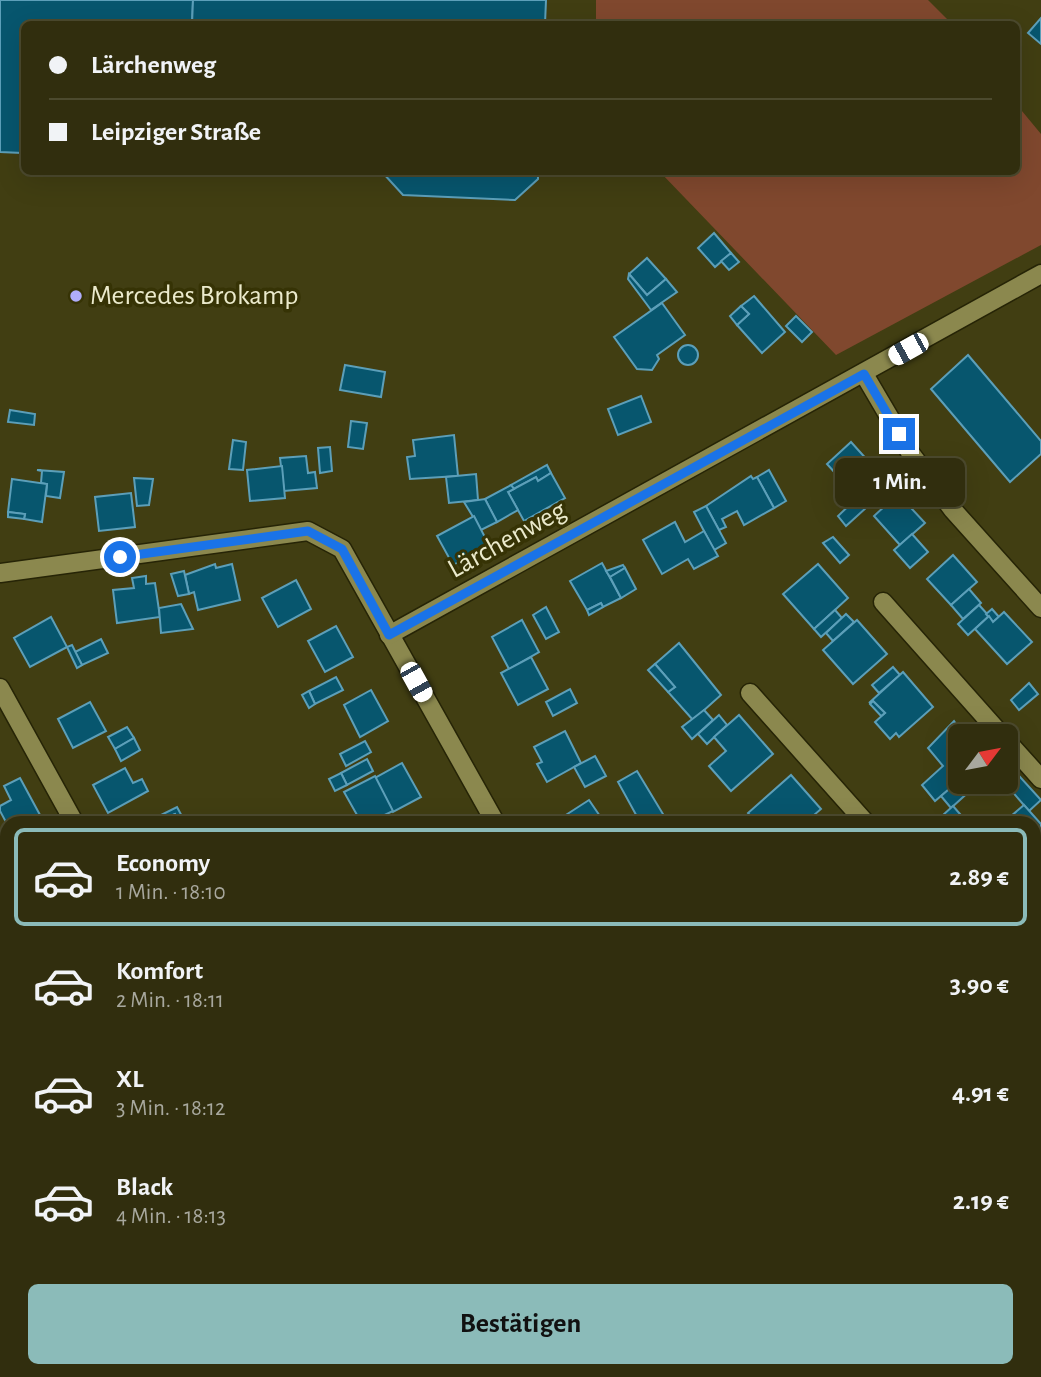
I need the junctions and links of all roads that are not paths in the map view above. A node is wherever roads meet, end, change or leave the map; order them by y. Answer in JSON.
{"nodes":[{"id":1,"x":1041,"y":274,"type":"edge"},
{"id":2,"x":864,"y":374,"type":"junction"},
{"id":3,"x":0,"y":573,"type":"edge"},
{"id":4,"x":883,"y":602,"type":"dead end"},
{"id":5,"x":1041,"y":608,"type":"edge"},
{"id":6,"x":389,"y":635,"type":"junction"},
{"id":7,"x":0,"y":688,"type":"edge"},
{"id":8,"x":750,"y":693,"type":"dead end"},
{"id":9,"x":992,"y":724,"type":"edge"},
{"id":10,"x":1018,"y":753,"type":"edge"},
{"id":11,"x":1041,"y":779,"type":"edge"},
{"id":12,"x":71,"y":816,"type":"edge"},
{"id":13,"x":492,"y":816,"type":"edge"},
{"id":14,"x":860,"y":816,"type":"edge"}],
"edges":[{"from":1,"to":2,"type":"street","name":"Lärchenweg"},
{"from":2,"to":5,"type":"street"},
{"from":2,"to":6,"type":"street","name":"Lärchenweg"},
{"from":3,"to":6,"type":"street"},
{"from":4,"to":9,"type":"street"},
{"from":6,"to":13,"type":"street"},
{"from":7,"to":12,"type":"street"},
{"from":8,"to":14,"type":"street"},
{"from":10,"to":11,"type":"street"}]}
